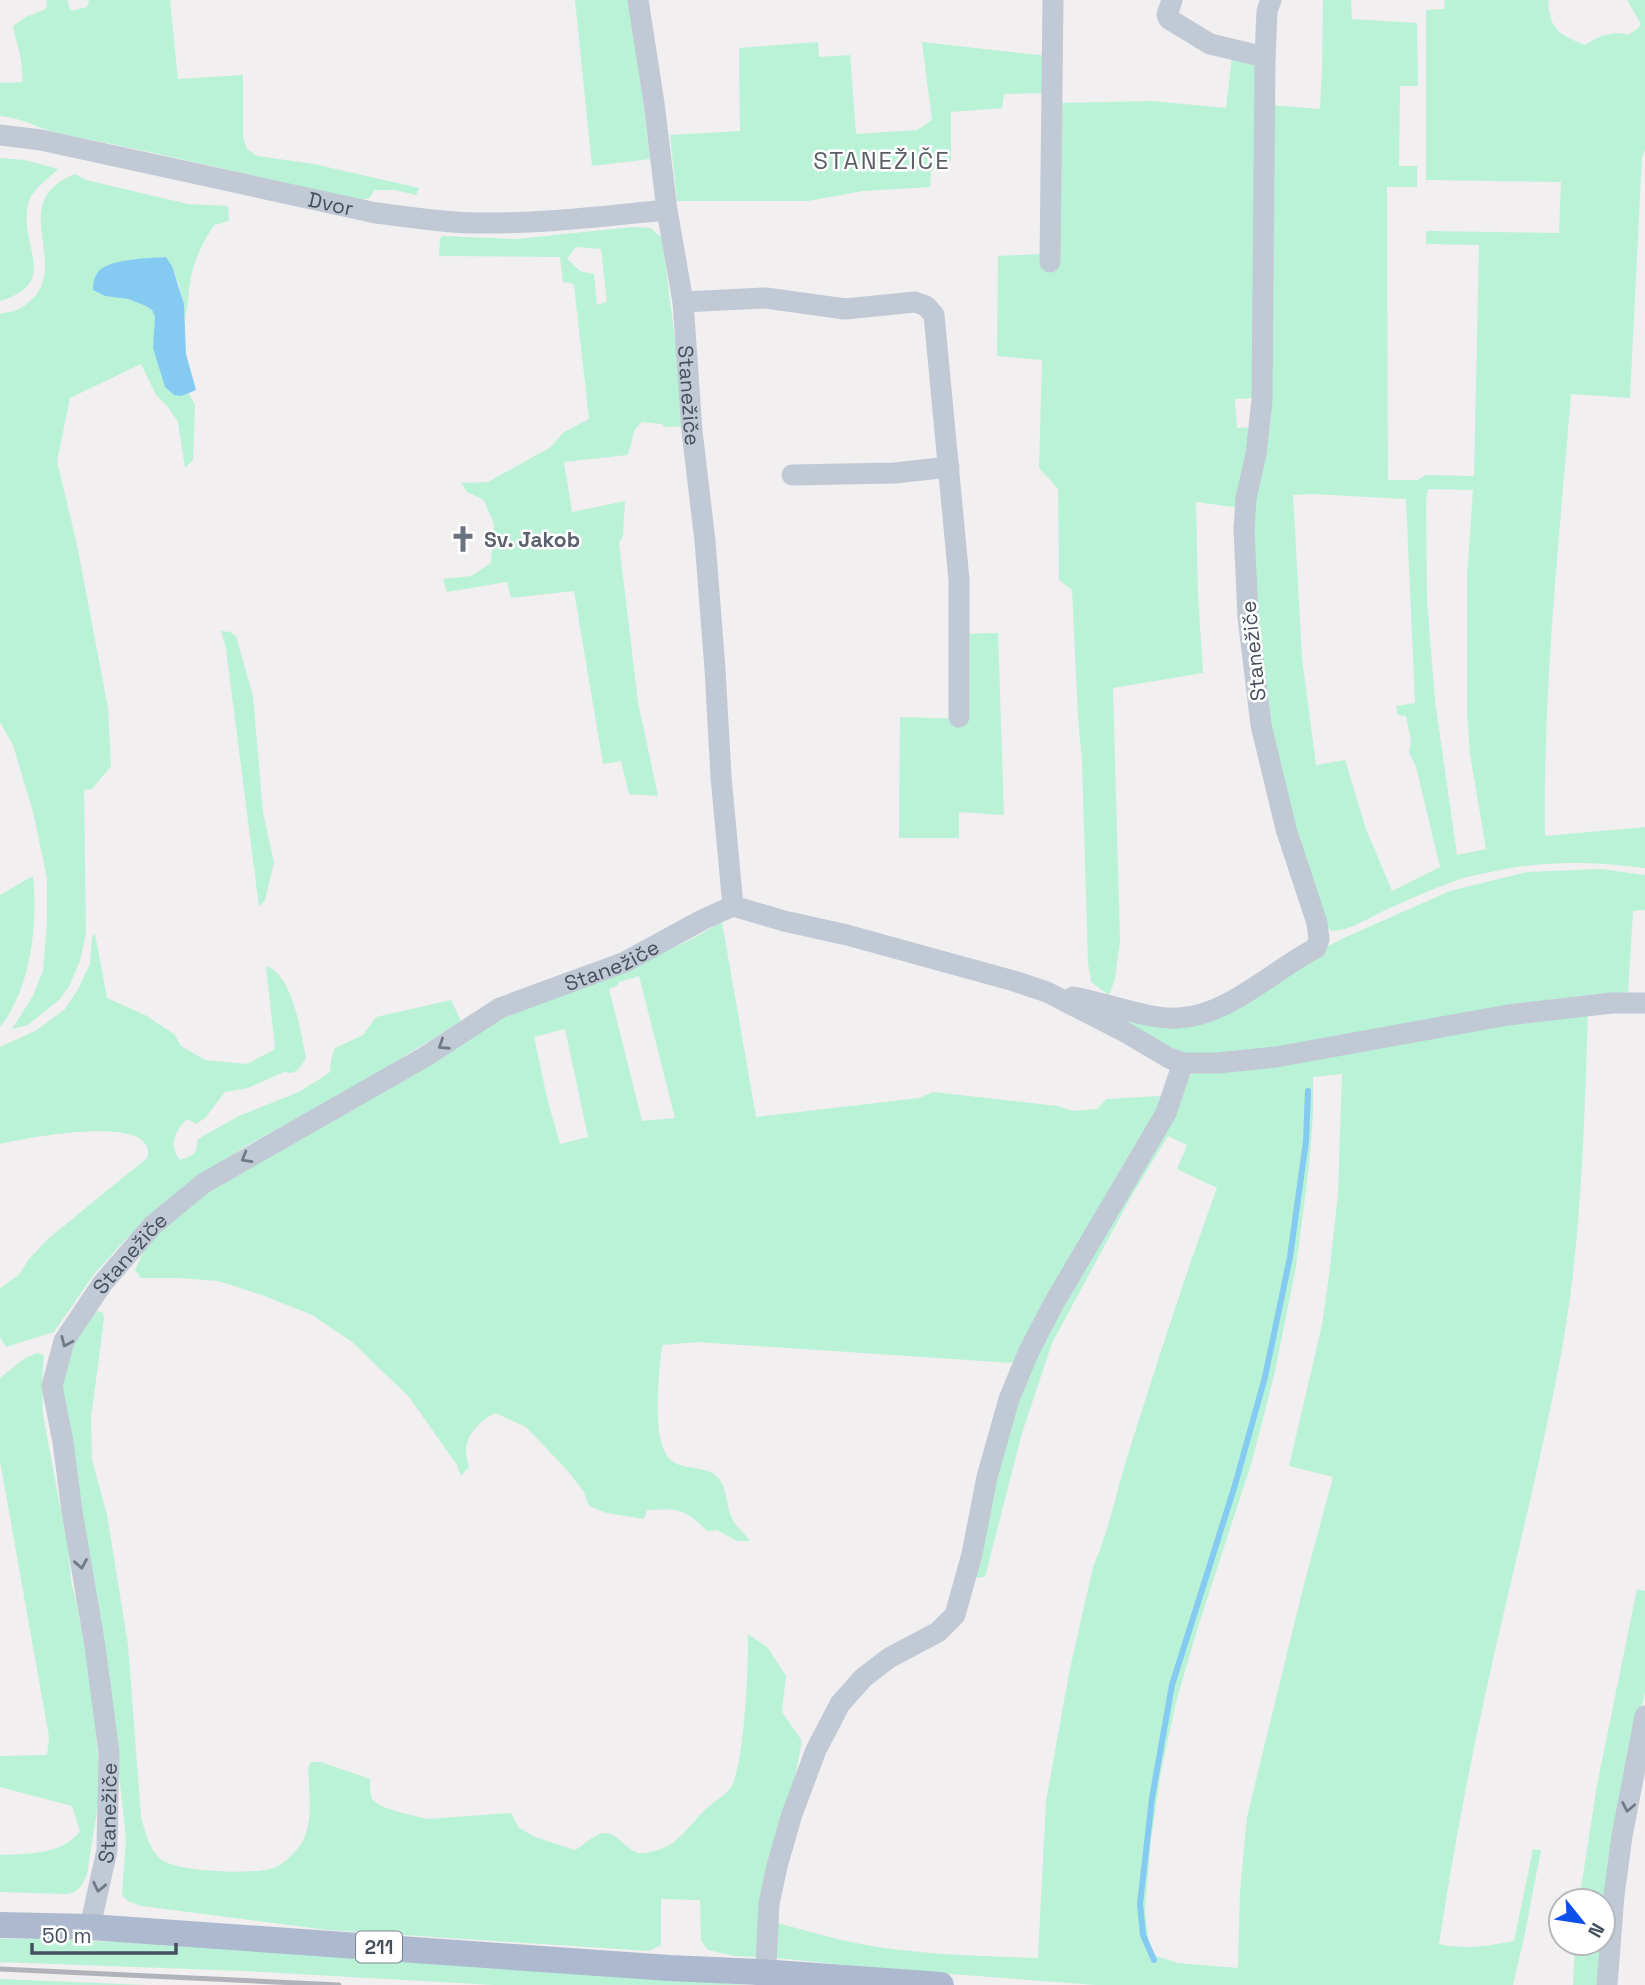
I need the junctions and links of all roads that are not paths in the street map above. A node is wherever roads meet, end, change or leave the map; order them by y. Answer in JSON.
{"nodes":[{"id":1,"x":638,"y":0,"type":"edge"},
{"id":2,"x":1053,"y":0,"type":"edge"},
{"id":3,"x":1172,"y":0,"type":"edge"},
{"id":4,"x":1271,"y":0,"type":"edge"},
{"id":5,"x":1265,"y":57,"type":"junction"},
{"id":6,"x":0,"y":135,"type":"edge"},
{"id":7,"x":667,"y":210,"type":"junction"},
{"id":8,"x":1050,"y":262,"type":"dead end"},
{"id":9,"x":682,"y":302,"type":"junction"},
{"id":10,"x":949,"y":467,"type":"junction"},
{"id":11,"x":792,"y":475,"type":"dead end"},
{"id":12,"x":959,"y":717,"type":"dead end"},
{"id":13,"x":733,"y":906,"type":"junction"},
{"id":14,"x":1047,"y":992,"type":"junction"},
{"id":15,"x":1645,"y":1003,"type":"edge"},
{"id":16,"x":1183,"y":1063,"type":"junction"},
{"id":17,"x":1645,"y":1716,"type":"edge"},
{"id":18,"x":0,"y":1925,"type":"edge"},
{"id":19,"x":90,"y":1927,"type":"junction"},
{"id":20,"x":766,"y":1977,"type":"edge"},
{"id":21,"x":941,"y":1985,"type":"edge"},
{"id":22,"x":1607,"y":1985,"type":"edge"}],
"edges":[{"from":1,"to":7,"type":"street","name":"Stanežiče"},
{"from":2,"to":8,"type":"street"},
{"from":3,"to":5,"type":"street"},
{"from":4,"to":5,"type":"street","name":"Stanežiče"},
{"from":5,"to":14,"type":"street","name":"Stanežiče"},
{"from":6,"to":7,"type":"street","name":"Dvor"},
{"from":7,"to":9,"type":"street","name":"Stanežiče"},
{"from":9,"to":10,"type":"street"},
{"from":9,"to":13,"type":"street","name":"Stanežiče"},
{"from":10,"to":11,"type":"street"},
{"from":10,"to":12,"type":"street"},
{"from":13,"to":14,"type":"street","name":"Stanežiče"},
{"from":13,"to":19,"type":"street","name":"Stanežiče","one_way":true},
{"from":14,"to":16,"type":"street","name":"Stanežiče"},
{"from":15,"to":16,"type":"street","name":"Stanežiče"},
{"from":16,"to":20,"type":"street"},
{"from":17,"to":22,"type":"street","one_way":true},
{"from":18,"to":19,"type":"main road","number":"211"},
{"from":19,"to":20,"type":"main road","number":"211"},
{"from":20,"to":21,"type":"main road","number":"211"}]}
